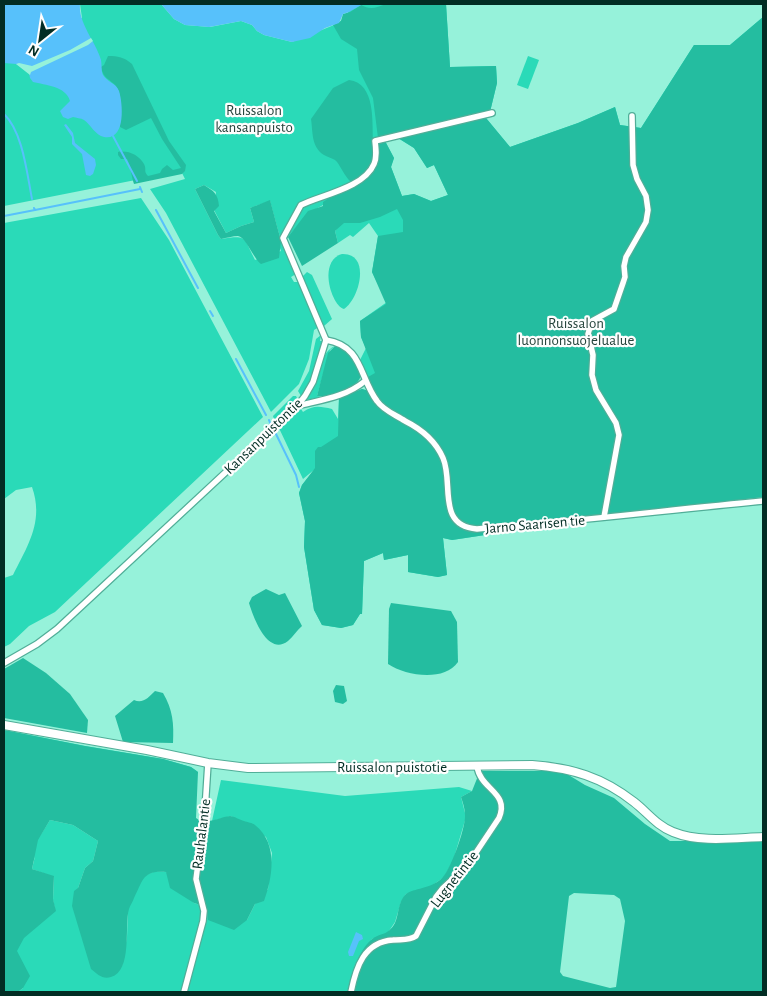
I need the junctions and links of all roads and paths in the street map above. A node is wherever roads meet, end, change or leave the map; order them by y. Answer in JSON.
{"nodes":[{"id":1,"x":492,"y":113,"type":"dead end"},
{"id":2,"x":632,"y":116,"type":"dead end"},
{"id":3,"x":326,"y":340,"type":"junction"},
{"id":4,"x":365,"y":381,"type":"junction"},
{"id":5,"x":297,"y":406,"type":"junction"},
{"id":6,"x":763,"y":501,"type":"edge"},
{"id":7,"x":604,"y":517,"type":"junction"},
{"id":8,"x":4,"y":663,"type":"edge"},
{"id":9,"x":4,"y":725,"type":"edge"},
{"id":10,"x":208,"y":763,"type":"junction"},
{"id":11,"x":477,"y":766,"type":"junction"},
{"id":12,"x":763,"y":837,"type":"edge"},
{"id":13,"x":184,"y":992,"type":"edge"},
{"id":14,"x":351,"y":992,"type":"edge"}],
"edges":[{"from":1,"to":3,"type":"street"},
{"from":2,"to":7,"type":"street"},
{"from":3,"to":4,"type":"street","name":"Jarno Saarisen tie"},
{"from":3,"to":5,"type":"street","name":"Kansanpuistontie"},
{"from":4,"to":5,"type":"street"},
{"from":4,"to":7,"type":"street","name":"Jarno Saarisen tie"},
{"from":5,"to":8,"type":"street","name":"Kansanpuistontie"},
{"from":6,"to":7,"type":"street","name":"Jarno Saarisen tie"},
{"from":9,"to":10,"type":"street","name":"Ruissalon puistotie"},
{"from":10,"to":11,"type":"street","name":"Ruissalon puistotie"},
{"from":10,"to":13,"type":"street","name":"Rauhalantie"},
{"from":11,"to":12,"type":"street","name":"Ruissalon puistotie"},
{"from":11,"to":14,"type":"street","name":"Lugnetintie"}]}
